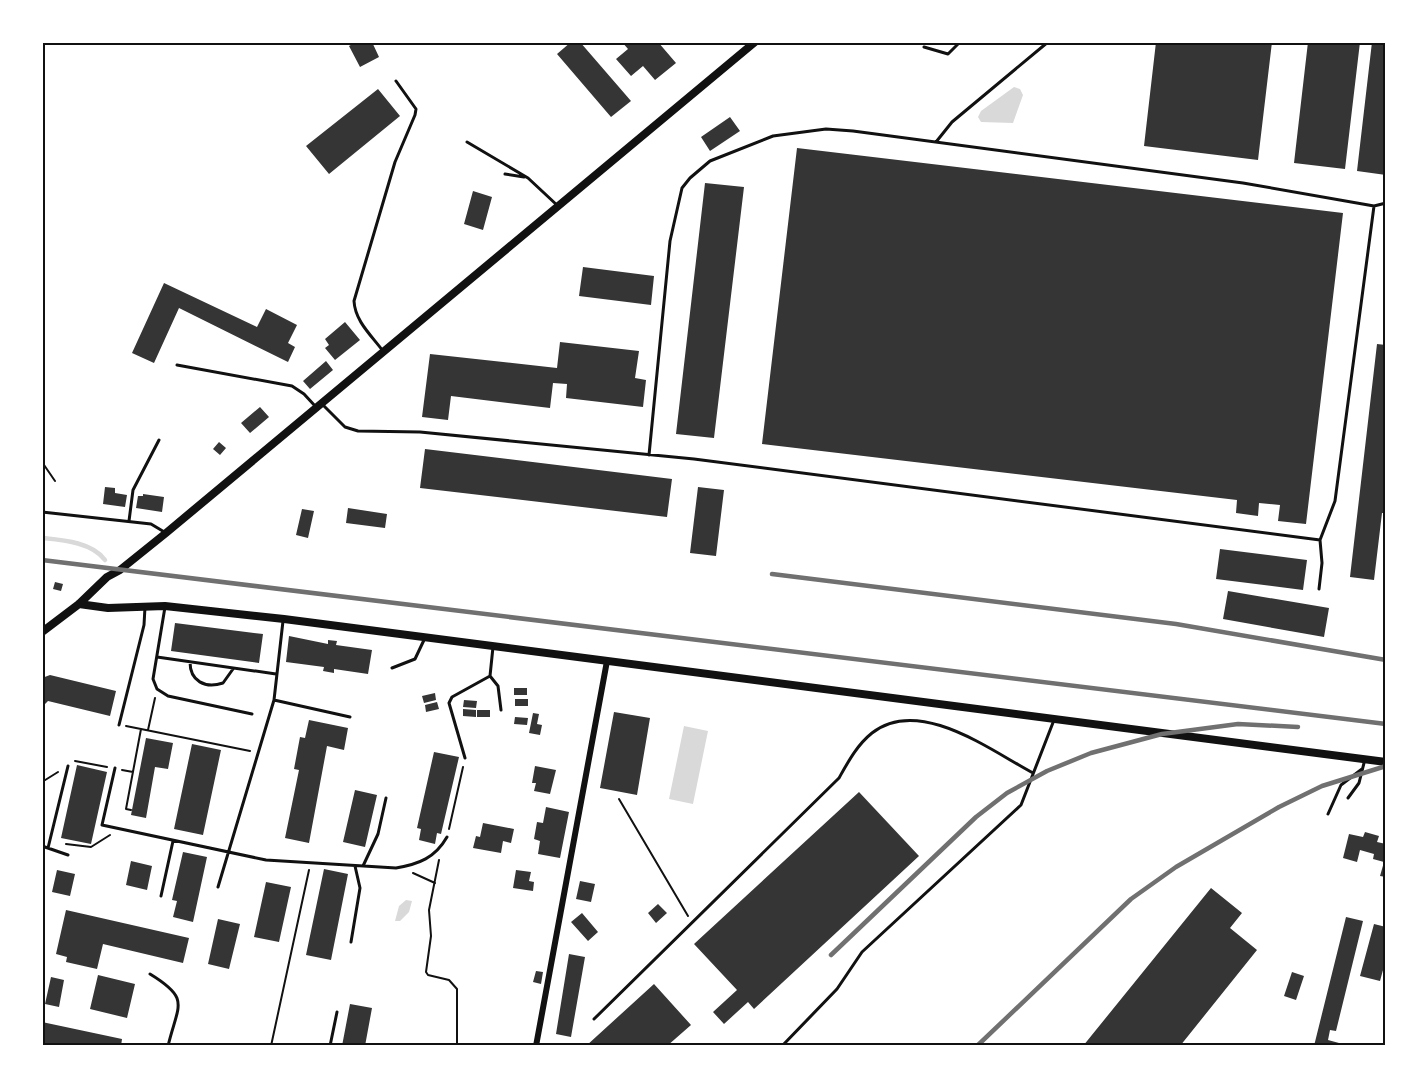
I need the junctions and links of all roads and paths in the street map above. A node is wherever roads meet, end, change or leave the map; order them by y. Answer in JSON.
{"nodes":[{"id":1,"x":756,"y":42,"type":"edge"},
{"id":2,"x":960,"y":42,"type":"edge"},
{"id":3,"x":1048,"y":42,"type":"edge"},
{"id":4,"x":924,"y":47,"type":"dead end"},
{"id":5,"x":396,"y":81,"type":"dead end"},
{"id":6,"x":467,"y":142,"type":"dead end"},
{"id":7,"x":936,"y":142,"type":"junction"},
{"id":8,"x":506,"y":174,"type":"dead end"},
{"id":9,"x":528,"y":178,"type":"junction"},
{"id":10,"x":1386,"y":203,"type":"edge"},
{"id":11,"x":1374,"y":206,"type":"junction"},
{"id":12,"x":559,"y":207,"type":"junction"},
{"id":13,"x":383,"y":351,"type":"junction"},
{"id":14,"x":177,"y":365,"type":"dead end"},
{"id":15,"x":318,"y":405,"type":"junction"},
{"id":16,"x":159,"y":440,"type":"dead end"},
{"id":17,"x":650,"y":455,"type":"junction"},
{"id":18,"x":42,"y":462,"type":"edge"},
{"id":19,"x":55,"y":481,"type":"dead end"},
{"id":20,"x":42,"y":512,"type":"edge"},
{"id":21,"x":129,"y":521,"type":"junction"},
{"id":22,"x":166,"y":533,"type":"junction"},
{"id":23,"x":1320,"y":540,"type":"junction"},
{"id":24,"x":1319,"y":589,"type":"dead end"},
{"id":25,"x":79,"y":604,"type":"junction"},
{"id":26,"x":145,"y":606,"type":"junction"},
{"id":27,"x":165,"y":606,"type":"junction"},
{"id":28,"x":284,"y":619,"type":"junction"},
{"id":29,"x":42,"y":632,"type":"edge"},
{"id":30,"x":424,"y":638,"type":"junction"},
{"id":31,"x":494,"y":646,"type":"junction"},
{"id":32,"x":157,"y":657,"type":"junction"},
{"id":33,"x":607,"y":661,"type":"junction"},
{"id":34,"x":190,"y":662,"type":"junction"},
{"id":35,"x":233,"y":668,"type":"junction"},
{"id":36,"x":392,"y":668,"type":"dead end"},
{"id":37,"x":277,"y":674,"type":"junction"},
{"id":38,"x":490,"y":676,"type":"junction"},
{"id":39,"x":157,"y":689,"type":"junction"},
{"id":40,"x":273,"y":700,"type":"junction"},
{"id":41,"x":501,"y":710,"type":"dead end"},
{"id":42,"x":252,"y":714,"type":"dead end"},
{"id":43,"x":350,"y":717,"type":"dead end"},
{"id":44,"x":1054,"y":718,"type":"junction"},
{"id":45,"x":119,"y":725,"type":"joint"},
{"id":46,"x":141,"y":729,"type":"junction"},
{"id":47,"x":148,"y":730,"type":"junction"},
{"id":48,"x":259,"y":753,"type":"junction"},
{"id":49,"x":465,"y":758,"type":"joint"},
{"id":50,"x":1386,"y":762,"type":"edge"},
{"id":51,"x":1363,"y":764,"type":"junction"},
{"id":52,"x":68,"y":766,"type":"junction"},
{"id":53,"x":115,"y":768,"type":"junction"},
{"id":54,"x":133,"y":772,"type":"junction"},
{"id":55,"x":1033,"y":773,"type":"junction"},
{"id":56,"x":42,"y":782,"type":"edge"},
{"id":57,"x":386,"y":798,"type":"dead end"},
{"id":58,"x":1348,"y":798,"type":"dead end"},
{"id":59,"x":619,"y":800,"type":"dead end"},
{"id":60,"x":131,"y":810,"type":"dead end"},
{"id":61,"x":1328,"y":814,"type":"dead end"},
{"id":62,"x":118,"y":829,"type":"junction"},
{"id":63,"x":447,"y":837,"type":"joint"},
{"id":64,"x":173,"y":840,"type":"junction"},
{"id":65,"x":42,"y":846,"type":"edge"},
{"id":66,"x":48,"y":848,"type":"junction"},
{"id":67,"x":441,"y":848,"type":"junction"},
{"id":68,"x":226,"y":852,"type":"junction"},
{"id":69,"x":68,"y":855,"type":"dead end"},
{"id":70,"x":311,"y":863,"type":"junction"},
{"id":71,"x":355,"y":866,"type":"junction"},
{"id":72,"x":363,"y":866,"type":"junction"},
{"id":73,"x":396,"y":868,"type":"junction"},
{"id":74,"x":435,"y":883,"type":"junction"},
{"id":75,"x":218,"y":887,"type":"dead end"},
{"id":76,"x":161,"y":896,"type":"dead end"},
{"id":77,"x":692,"y":924,"type":"junction"},
{"id":78,"x":351,"y":942,"type":"dead end"},
{"id":79,"x":150,"y":974,"type":"dead end"},
{"id":80,"x":337,"y":1012,"type":"dead end"},
{"id":81,"x":594,"y":1018,"type":"dead end"},
{"id":82,"x":168,"y":1046,"type":"edge"},
{"id":83,"x":272,"y":1046,"type":"edge"},
{"id":84,"x":330,"y":1046,"type":"edge"},
{"id":85,"x":457,"y":1046,"type":"edge"},
{"id":86,"x":536,"y":1046,"type":"edge"},
{"id":87,"x":782,"y":1046,"type":"edge"}],
"edges":[{"from":1,"to":12,"type":"street"},
{"from":2,"to":4,"type":"lane"},
{"from":3,"to":7,"type":"lane"},
{"from":5,"to":13,"type":"lane"},
{"from":6,"to":9,"type":"lane"},
{"from":7,"to":11,"type":"lane"},
{"from":7,"to":17,"type":"lane"},
{"from":8,"to":9,"type":"lane"},
{"from":9,"to":12,"type":"lane"},
{"from":10,"to":11,"type":"lane"},
{"from":11,"to":23,"type":"lane"},
{"from":12,"to":13,"type":"street"},
{"from":13,"to":15,"type":"street"},
{"from":14,"to":15,"type":"lane"},
{"from":15,"to":17,"type":"lane"},
{"from":15,"to":22,"type":"street"},
{"from":16,"to":21,"type":"lane"},
{"from":17,"to":23,"type":"lane"},
{"from":18,"to":19,"type":"path"},
{"from":20,"to":21,"type":"lane"},
{"from":21,"to":22,"type":"lane"},
{"from":22,"to":25,"type":"street"},
{"from":23,"to":24,"type":"lane"},
{"from":25,"to":26,"type":"street"},
{"from":25,"to":29,"type":"street"},
{"from":26,"to":27,"type":"street"},
{"from":26,"to":45,"type":"lane"},
{"from":27,"to":28,"type":"street"},
{"from":27,"to":32,"type":"lane"},
{"from":28,"to":30,"type":"street"},
{"from":28,"to":37,"type":"lane"},
{"from":30,"to":31,"type":"street"},
{"from":30,"to":36,"type":"lane"},
{"from":31,"to":33,"type":"street"},
{"from":31,"to":38,"type":"lane"},
{"from":32,"to":34,"type":"lane"},
{"from":32,"to":39,"type":"lane"},
{"from":33,"to":44,"type":"street"},
{"from":33,"to":86,"type":"street"},
{"from":34,"to":35,"type":"lane"},
{"from":34,"to":35,"type":"lane"},
{"from":35,"to":37,"type":"lane"},
{"from":37,"to":40,"type":"lane"},
{"from":38,"to":41,"type":"lane"},
{"from":38,"to":49,"type":"lane"},
{"from":39,"to":42,"type":"lane"},
{"from":39,"to":47,"type":"path"},
{"from":40,"to":43,"type":"lane"},
{"from":40,"to":48,"type":"lane"},
{"from":44,"to":51,"type":"street"},
{"from":44,"to":55,"type":"lane"},
{"from":45,"to":46,"type":"path"},
{"from":46,"to":47,"type":"path"},
{"from":46,"to":54,"type":"path"},
{"from":47,"to":48,"type":"path"},
{"from":48,"to":68,"type":"lane"},
{"from":49,"to":63,"type":"path"},
{"from":50,"to":51,"type":"street"},
{"from":51,"to":58,"type":"lane"},
{"from":51,"to":61,"type":"lane"},
{"from":52,"to":53,"type":"path"},
{"from":52,"to":56,"type":"path"},
{"from":52,"to":66,"type":"lane"},
{"from":53,"to":54,"type":"path"},
{"from":53,"to":62,"type":"lane"},
{"from":54,"to":60,"type":"path"},
{"from":55,"to":77,"type":"lane"},
{"from":55,"to":87,"type":"lane"},
{"from":57,"to":72,"type":"lane"},
{"from":59,"to":77,"type":"path"},
{"from":62,"to":64,"type":"lane"},
{"from":62,"to":66,"type":"path"},
{"from":63,"to":67,"type":"lane"},
{"from":64,"to":68,"type":"lane"},
{"from":64,"to":76,"type":"lane"},
{"from":65,"to":66,"type":"lane"},
{"from":66,"to":69,"type":"lane"},
{"from":67,"to":73,"type":"lane"},
{"from":67,"to":74,"type":"path"},
{"from":68,"to":70,"type":"lane"},
{"from":68,"to":75,"type":"lane"},
{"from":70,"to":71,"type":"lane"},
{"from":70,"to":83,"type":"path"},
{"from":71,"to":72,"type":"lane"},
{"from":71,"to":78,"type":"lane"},
{"from":72,"to":73,"type":"lane"},
{"from":73,"to":74,"type":"path"},
{"from":74,"to":85,"type":"path"},
{"from":77,"to":81,"type":"lane"},
{"from":79,"to":82,"type":"lane"},
{"from":80,"to":84,"type":"lane"}]}
